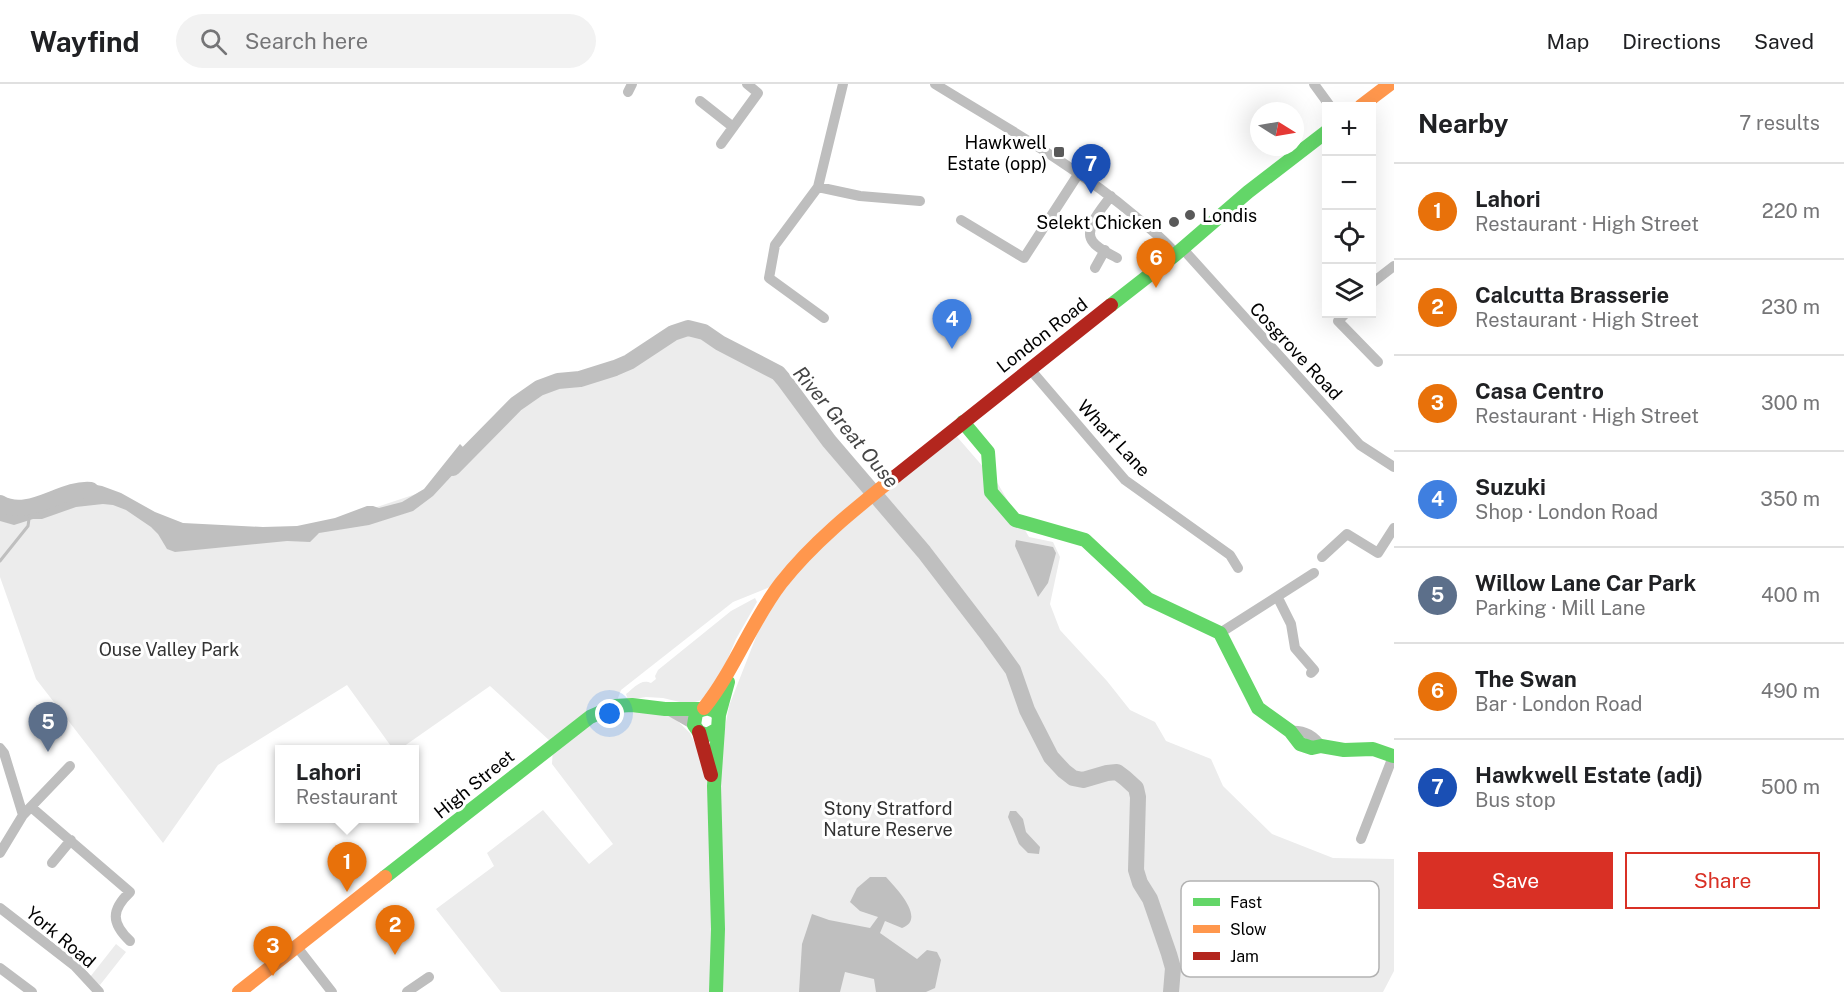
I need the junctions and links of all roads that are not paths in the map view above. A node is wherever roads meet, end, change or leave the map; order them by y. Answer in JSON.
{"nodes":[{"id":1,"x":747,"y":84,"type":"edge"},
{"id":2,"x":843,"y":84,"type":"edge"},
{"id":3,"x":935,"y":84,"type":"edge"},
{"id":4,"x":1314,"y":84,"type":"edge"},
{"id":5,"x":1390,"y":84,"type":"edge"},
{"id":6,"x":700,"y":100,"type":"dead end"},
{"id":7,"x":1327,"y":102,"type":"edge"},
{"id":8,"x":1365,"y":102,"type":"edge"},
{"id":9,"x":733,"y":126,"type":"junction"},
{"id":10,"x":1322,"y":135,"type":"edge"},
{"id":11,"x":720,"y":144,"type":"dead end"},
{"id":12,"x":1079,"y":173,"type":"junction"},
{"id":13,"x":818,"y":187,"type":"junction"},
{"id":14,"x":1111,"y":196,"type":"junction"},
{"id":15,"x":920,"y":201,"type":"dead end"},
{"id":16,"x":961,"y":220,"type":"dead end"},
{"id":17,"x":1105,"y":250,"type":"junction"},
{"id":18,"x":1179,"y":251,"type":"junction"},
{"id":19,"x":1117,"y":258,"type":"dead end"},
{"id":20,"x":1394,"y":266,"type":"edge"},
{"id":21,"x":1095,"y":268,"type":"dead end"},
{"id":22,"x":1376,"y":280,"type":"edge"},
{"id":23,"x":824,"y":318,"type":"dead end"},
{"id":24,"x":1341,"y":318,"type":"edge"},
{"id":25,"x":1378,"y":362,"type":"dead end"},
{"id":26,"x":1029,"y":368,"type":"junction"},
{"id":27,"x":963,"y":422,"type":"junction"},
{"id":28,"x":1394,"y":467,"type":"edge"},
{"id":29,"x":1394,"y":528,"type":"edge"},
{"id":30,"x":1322,"y":557,"type":"dead end"},
{"id":31,"x":1238,"y":568,"type":"dead end"},
{"id":32,"x":1314,"y":573,"type":"dead end"},
{"id":33,"x":1278,"y":598,"type":"junction"},
{"id":34,"x":1220,"y":633,"type":"junction"},
{"id":35,"x":731,"y":671,"type":"junction"},
{"id":36,"x":1311,"y":673,"type":"dead end"},
{"id":37,"x":665,"y":709,"type":"junction"},
{"id":38,"x":702,"y":709,"type":"junction"},
{"id":39,"x":719,"y":722,"type":"junction"},
{"id":40,"x":697,"y":729,"type":"junction"},
{"id":41,"x":0,"y":748,"type":"edge"},
{"id":42,"x":1394,"y":755,"type":"edge"},
{"id":43,"x":70,"y":766,"type":"dead end"},
{"id":44,"x":714,"y":786,"type":"junction"},
{"id":45,"x":27,"y":811,"type":"junction"},
{"id":46,"x":1360,"y":839,"type":"dead end"},
{"id":47,"x":71,"y":840,"type":"junction"},
{"id":48,"x":0,"y":853,"type":"edge"},
{"id":49,"x":52,"y":862,"type":"dead end"},
{"id":50,"x":0,"y":908,"type":"edge"},
{"id":51,"x":130,"y":941,"type":"dead end"},
{"id":52,"x":297,"y":946,"type":"junction"},
{"id":53,"x":0,"y":968,"type":"edge"},
{"id":54,"x":429,"y":976,"type":"dead end"},
{"id":55,"x":32,"y":992,"type":"edge"},
{"id":56,"x":99,"y":992,"type":"edge"},
{"id":57,"x":239,"y":992,"type":"edge"},
{"id":58,"x":332,"y":992,"type":"edge"},
{"id":59,"x":407,"y":992,"type":"edge"},
{"id":60,"x":716,"y":992,"type":"edge"}],
"edges":[{"from":1,"to":9,"type":"street"},
{"from":2,"to":13,"type":"street"},
{"from":3,"to":12,"type":"street","name":"Cosgrove Road"},
{"from":4,"to":7,"type":"street"},
{"from":5,"to":8,"type":"street"},
{"from":6,"to":9,"type":"street"},
{"from":9,"to":11,"type":"street"},
{"from":10,"to":18,"type":"street","name":"London Road"},
{"from":12,"to":14,"type":"street","name":"Cosgrove Road"},
{"from":12,"to":16,"type":"street"},
{"from":13,"to":15,"type":"street"},
{"from":13,"to":23,"type":"street"},
{"from":14,"to":17,"type":"street"},
{"from":14,"to":18,"type":"street","name":"Cosgrove Road"},
{"from":17,"to":19,"type":"street"},
{"from":17,"to":21,"type":"street"},
{"from":18,"to":26,"type":"street","name":"London Road"},
{"from":18,"to":28,"type":"street","name":"Cosgrove Road"},
{"from":20,"to":22,"type":"street"},
{"from":24,"to":25,"type":"street"},
{"from":26,"to":27,"type":"street","name":"London Road"},
{"from":26,"to":31,"type":"street","name":"Wharf Lane"},
{"from":27,"to":34,"type":"street"},
{"from":27,"to":35,"type":"street","name":"London Road"},
{"from":29,"to":30,"type":"street"},
{"from":32,"to":33,"type":"street"},
{"from":33,"to":34,"type":"street"},
{"from":33,"to":36,"type":"street"},
{"from":34,"to":42,"type":"street"},
{"from":35,"to":38,"type":"street"},
{"from":35,"to":39,"type":"street"},
{"from":37,"to":38,"type":"street","name":"High Street"},
{"from":37,"to":40,"type":"street"},
{"from":37,"to":52,"type":"street","name":"High Street"},
{"from":38,"to":39,"type":"street"},
{"from":38,"to":40,"type":"street"},
{"from":39,"to":40,"type":"street"},
{"from":39,"to":44,"type":"street"},
{"from":40,"to":44,"type":"street"},
{"from":41,"to":45,"type":"street"},
{"from":42,"to":46,"type":"street"},
{"from":43,"to":45,"type":"street"},
{"from":44,"to":60,"type":"street"},
{"from":45,"to":47,"type":"street"},
{"from":45,"to":48,"type":"street"},
{"from":47,"to":49,"type":"street"},
{"from":47,"to":51,"type":"street"},
{"from":50,"to":56,"type":"street","name":"York Road"},
{"from":52,"to":57,"type":"street","name":"High Street"},
{"from":52,"to":58,"type":"street"},
{"from":53,"to":55,"type":"street"},
{"from":54,"to":59,"type":"street"}]}
